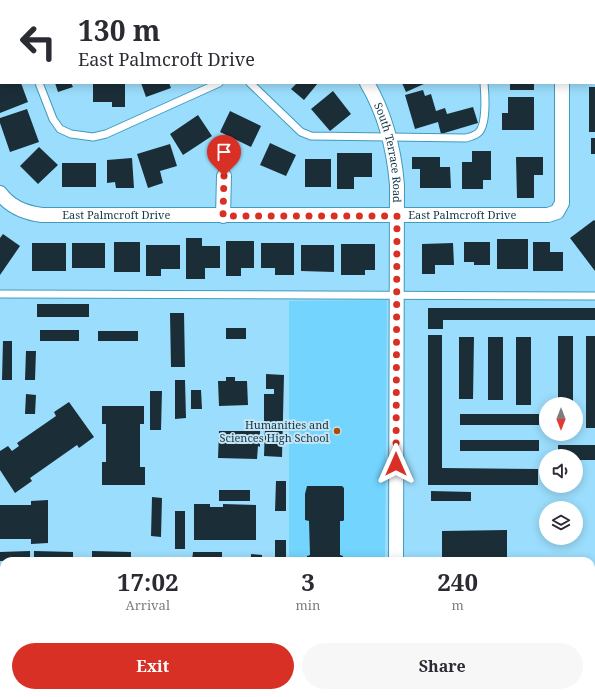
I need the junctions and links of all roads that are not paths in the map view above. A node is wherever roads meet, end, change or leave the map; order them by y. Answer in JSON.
{"nodes":[{"id":1,"x":39,"y":84,"type":"edge"},
{"id":2,"x":217,"y":84,"type":"edge"},
{"id":3,"x":251,"y":84,"type":"edge"},
{"id":4,"x":368,"y":84,"type":"edge"},
{"id":5,"x":484,"y":84,"type":"edge"},
{"id":6,"x":562,"y":84,"type":"edge"},
{"id":7,"x":390,"y":137,"type":"junction"},
{"id":8,"x":224,"y":176,"type":"dead end"},
{"id":9,"x":0,"y":193,"type":"edge"},
{"id":10,"x":223,"y":216,"type":"junction"},
{"id":11,"x":397,"y":216,"type":"junction"},
{"id":12,"x":0,"y":294,"type":"edge"},
{"id":13,"x":397,"y":295,"type":"junction"},
{"id":14,"x":595,"y":296,"type":"edge"},
{"id":15,"x":396,"y":557,"type":"edge"}],
"edges":[{"from":1,"to":2,"type":"lane"},
{"from":3,"to":7,"type":"lane"},
{"from":4,"to":7,"type":"street","name":"South Terrace Road"},
{"from":5,"to":7,"type":"lane"},
{"from":6,"to":11,"type":"street","name":"East Palmcroft Drive"},
{"from":7,"to":11,"type":"street","name":"South Terrace Road"},
{"from":8,"to":10,"type":"street"},
{"from":9,"to":10,"type":"street","name":"East Palmcroft Drive"},
{"from":10,"to":11,"type":"street","name":"East Palmcroft Drive"},
{"from":11,"to":13,"type":"street","name":"South Terrace Road"},
{"from":12,"to":13,"type":"lane"},
{"from":13,"to":14,"type":"lane"},
{"from":13,"to":15,"type":"street","name":"South Terrace Road"}]}
